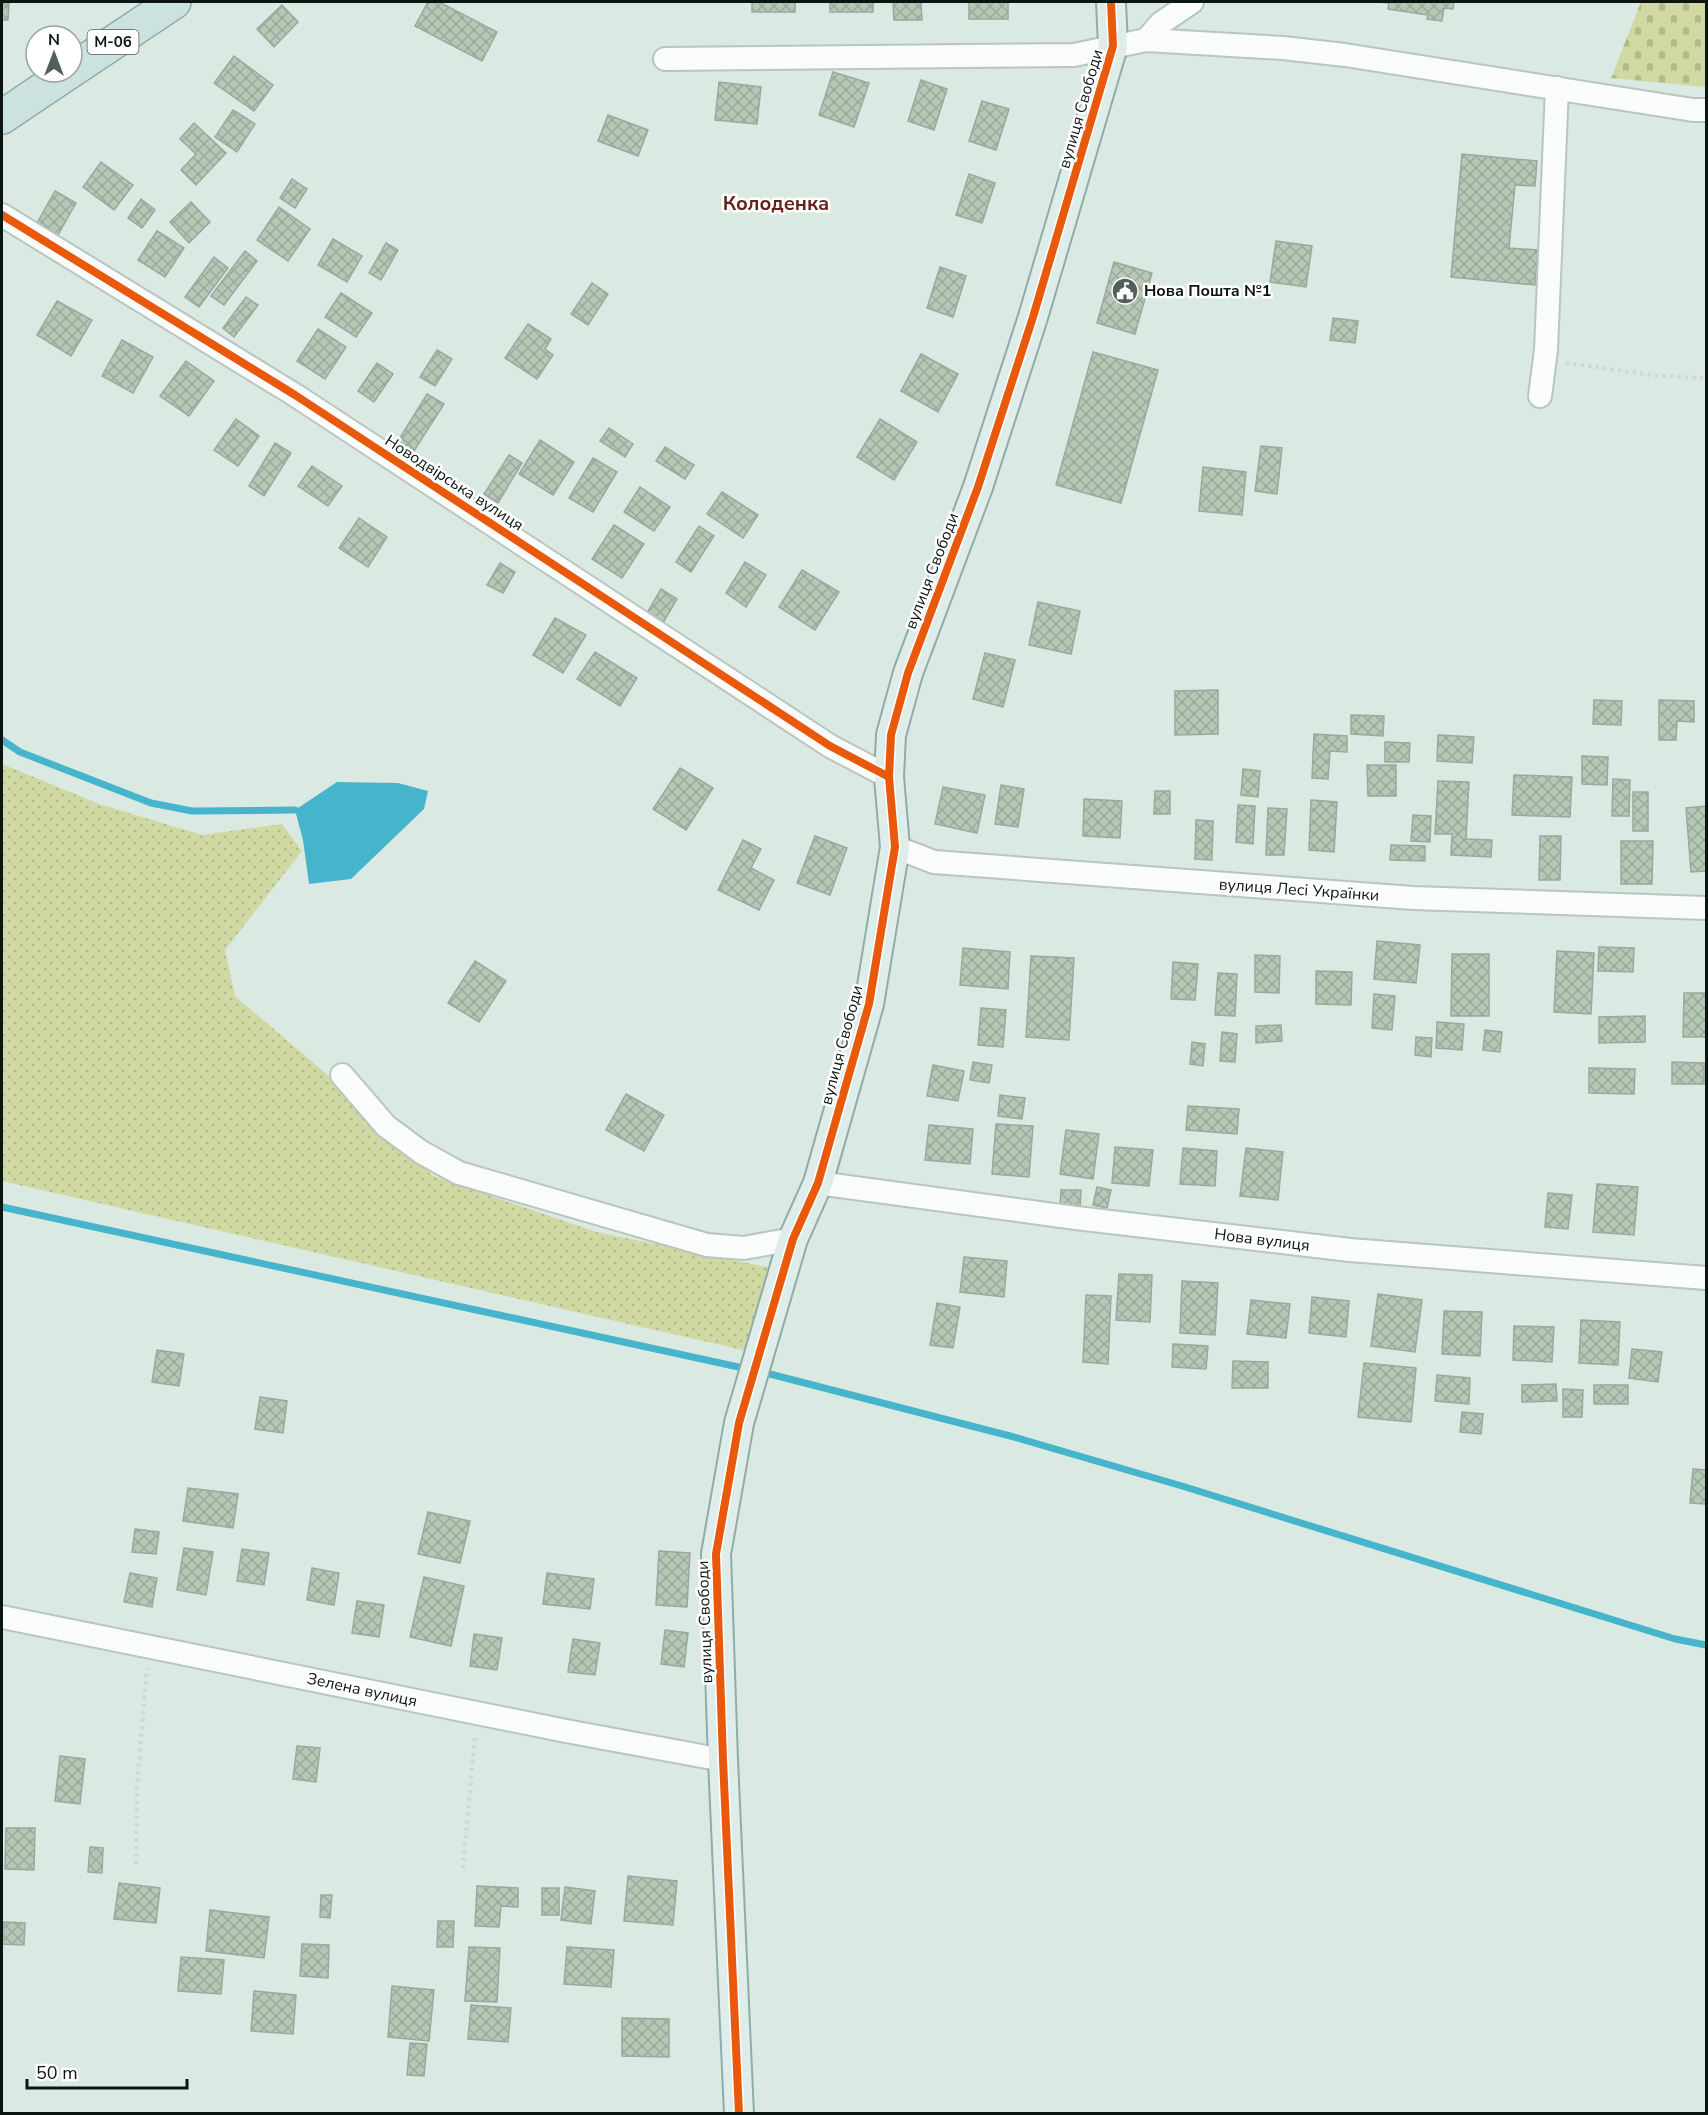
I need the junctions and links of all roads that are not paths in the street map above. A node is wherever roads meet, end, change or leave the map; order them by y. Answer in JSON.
{"nodes":[{"id":1,"x":1111,"y":2,"type":"edge"},
{"id":2,"x":1192,"y":2,"type":"edge"},
{"id":3,"x":156,"y":6,"type":"edge"},
{"id":4,"x":1146,"y":40,"type":"junction"},
{"id":5,"x":1113,"y":46,"type":"junction"},
{"id":6,"x":666,"y":59,"type":"dead end"},
{"id":7,"x":84,"y":60,"type":"edge"},
{"id":8,"x":51,"y":84,"type":"edge"},
{"id":9,"x":1557,"y":88,"type":"junction"},
{"id":10,"x":1707,"y":110,"type":"edge"},
{"id":11,"x":2,"y":117,"type":"edge"},
{"id":12,"x":2,"y":215,"type":"edge"},
{"id":13,"x":1540,"y":396,"type":"dead end"},
{"id":14,"x":889,"y":777,"type":"junction"},
{"id":15,"x":895,"y":847,"type":"junction"},
{"id":16,"x":1707,"y":908,"type":"edge"},
{"id":17,"x":342,"y":1075,"type":"dead end"},
{"id":18,"x":818,"y":1183,"type":"junction"},
{"id":19,"x":793,"y":1239,"type":"junction"},
{"id":20,"x":1707,"y":1278,"type":"edge"},
{"id":21,"x":2,"y":1617,"type":"edge"},
{"id":22,"x":723,"y":1761,"type":"junction"},
{"id":23,"x":739,"y":2114,"type":"edge"}],
"edges":[{"from":1,"to":5,"type":"main road","name":"вулиця Свободи"},
{"from":2,"to":4,"type":"street"},
{"from":3,"to":7,"type":"highway","number":"М-06"},
{"from":4,"to":5,"type":"street"},
{"from":4,"to":9,"type":"street"},
{"from":5,"to":6,"type":"street"},
{"from":5,"to":14,"type":"main road","name":"вулиця Свободи"},
{"from":8,"to":11,"type":"highway","number":"М-06"},
{"from":9,"to":10,"type":"street"},
{"from":9,"to":13,"type":"street"},
{"from":12,"to":14,"type":"street","name":"Новодвірська вулиця"},
{"from":14,"to":15,"type":"main road","name":"вулиця Свободи"},
{"from":15,"to":16,"type":"street","name":"вулиця Лесі Українки"},
{"from":15,"to":18,"type":"main road","name":"вулиця Свободи"},
{"from":17,"to":19,"type":"street"},
{"from":18,"to":19,"type":"main road","name":"вулиця Свободи"},
{"from":18,"to":20,"type":"street","name":"Нова вулиця"},
{"from":19,"to":22,"type":"main road","name":"вулиця Свободи"},
{"from":21,"to":22,"type":"street","name":"Зелена вулиця"},
{"from":22,"to":23,"type":"main road","name":"вулиця Свободи"}]}
